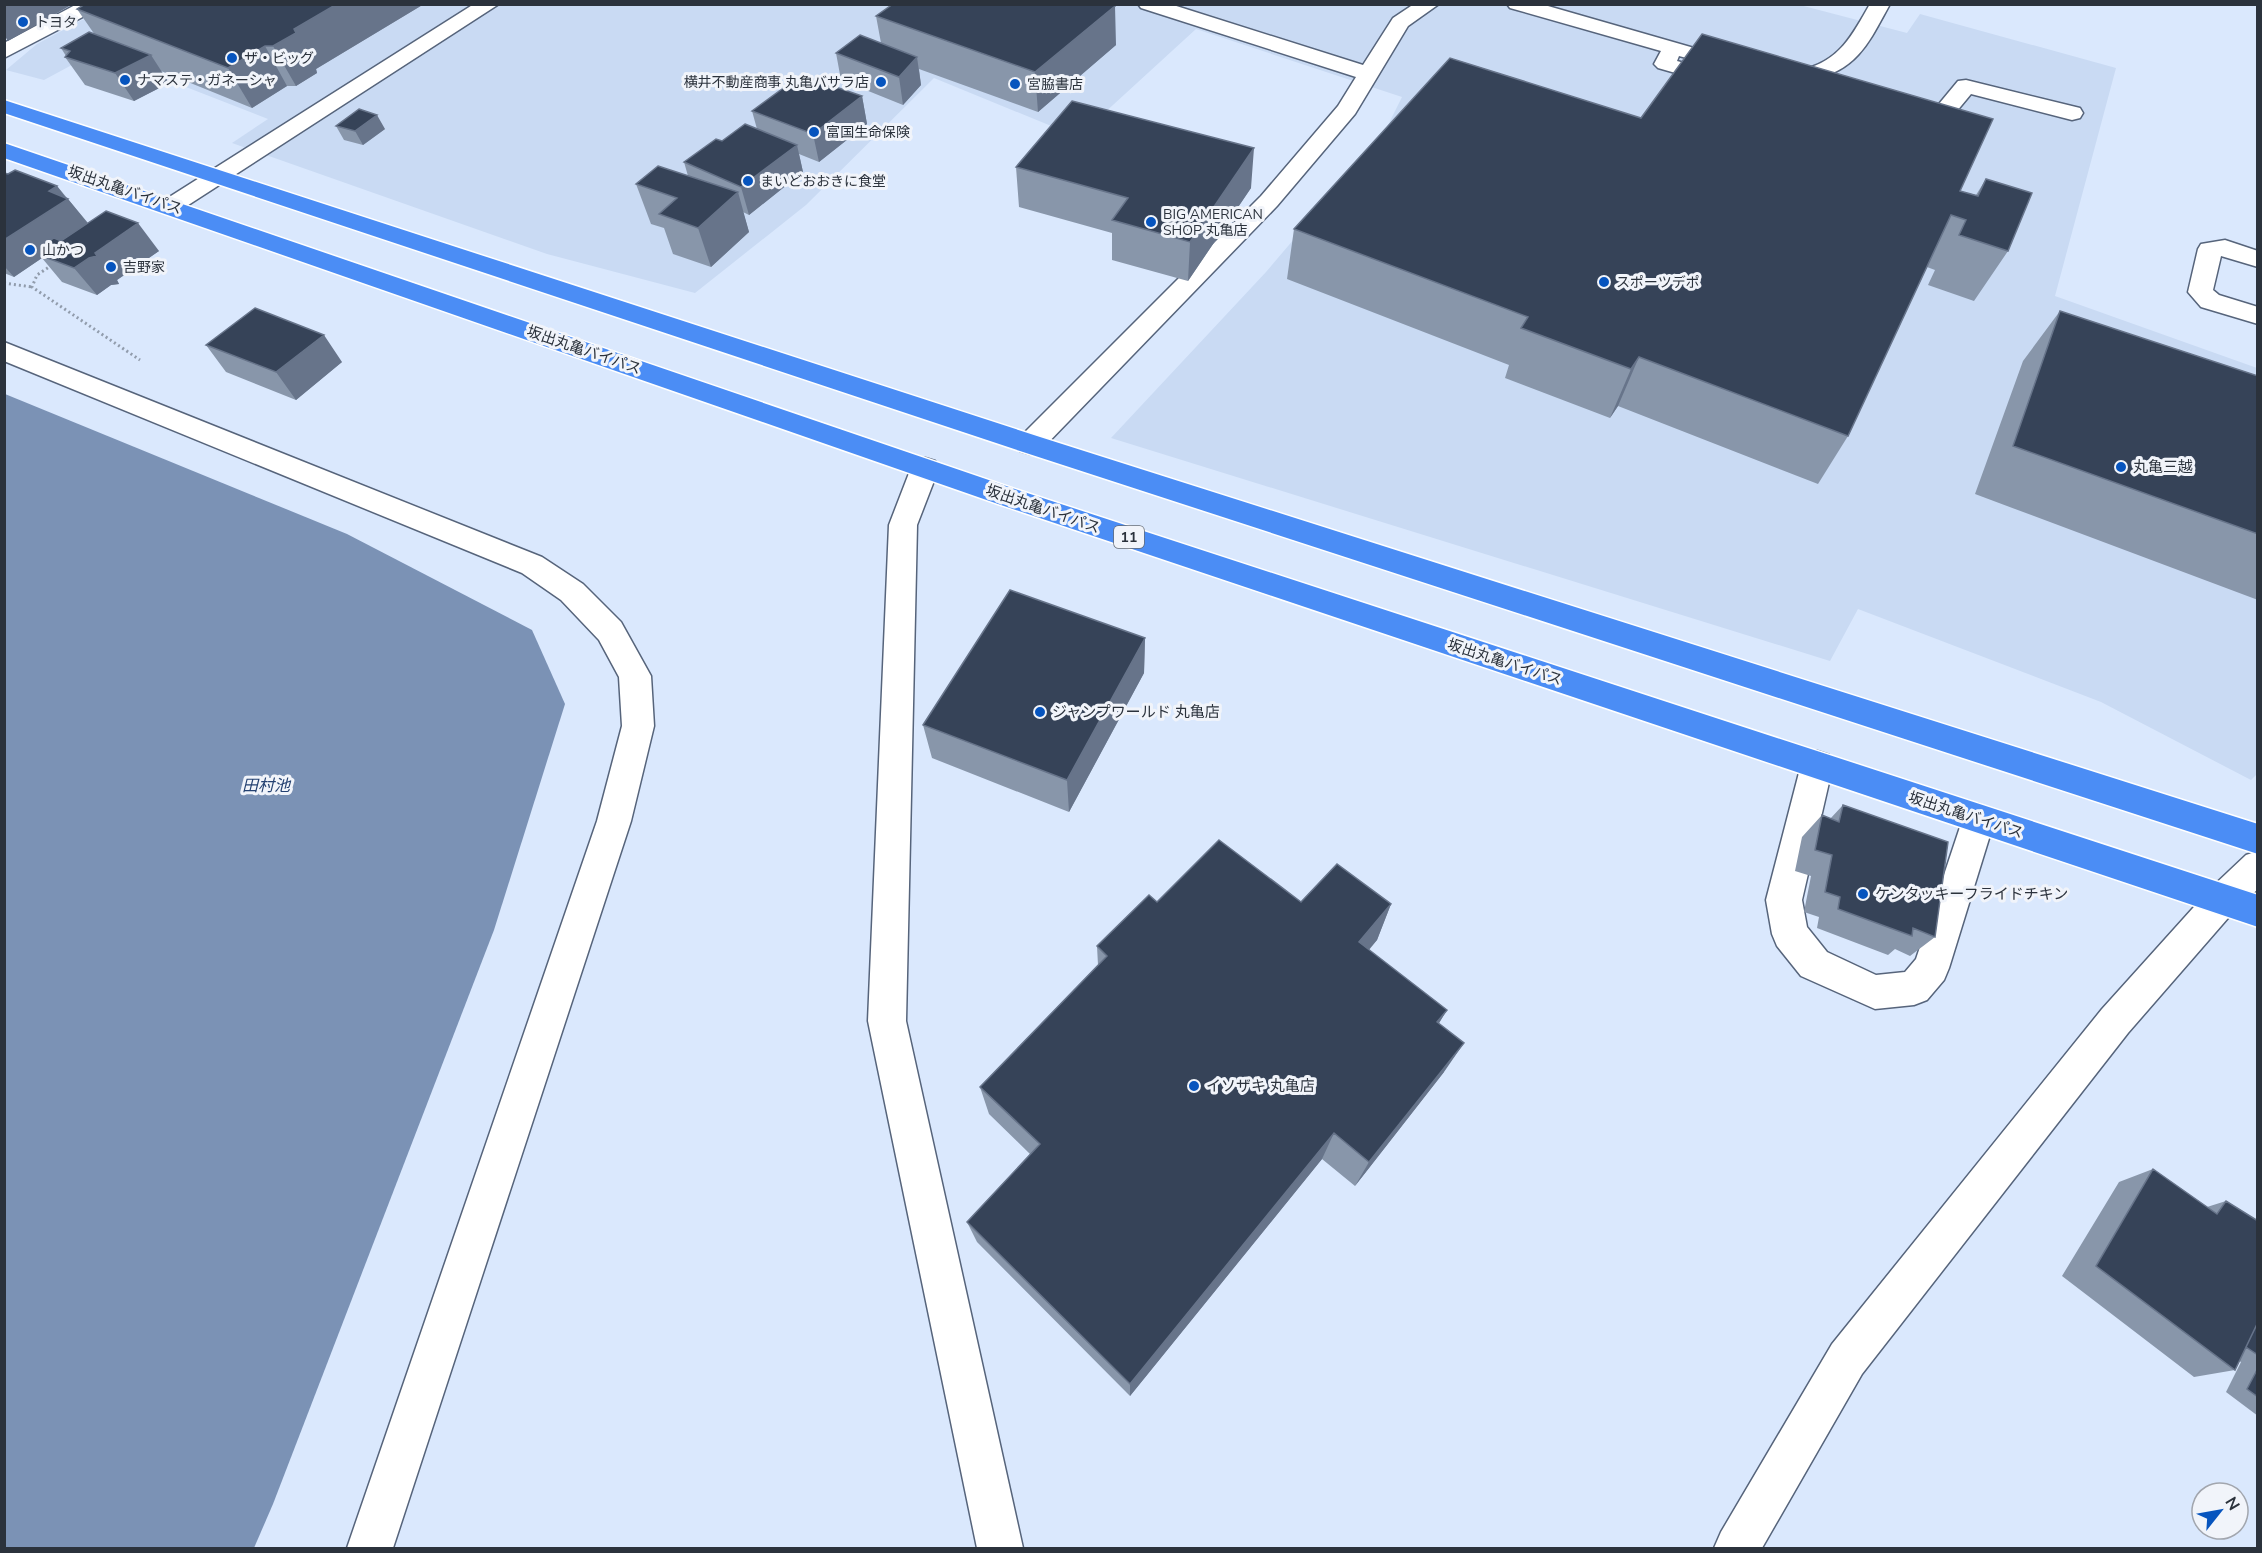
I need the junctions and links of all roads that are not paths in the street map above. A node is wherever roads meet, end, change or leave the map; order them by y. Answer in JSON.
{"nodes":[{"id":1,"x":93,"y":4,"type":"edge"},
{"id":2,"x":489,"y":4,"type":"edge"},
{"id":3,"x":1148,"y":4,"type":"edge"},
{"id":4,"x":1429,"y":4,"type":"edge"},
{"id":5,"x":1517,"y":4,"type":"edge"},
{"id":6,"x":1880,"y":4,"type":"edge"},
{"id":7,"x":4,"y":52,"type":"edge"},
{"id":8,"x":1368,"y":74,"type":"junction"},
{"id":9,"x":1740,"y":76,"type":"edge"},
{"id":10,"x":1770,"y":87,"type":"edge"},
{"id":11,"x":4,"y":106,"type":"edge"},
{"id":12,"x":2072,"y":113,"type":"dead end"},
{"id":13,"x":1901,"y":130,"type":"edge"},
{"id":14,"x":4,"y":150,"type":"edge"},
{"id":15,"x":216,"y":176,"type":"junction"},
{"id":16,"x":171,"y":206,"type":"junction"},
{"id":17,"x":2258,"y":259,"type":"edge"},
{"id":18,"x":2258,"y":316,"type":"edge"},
{"id":19,"x":4,"y":351,"type":"edge"},
{"id":20,"x":1030,"y":444,"type":"junction"},
{"id":21,"x":925,"y":468,"type":"junction"},
{"id":22,"x":1817,"y":765,"type":"junction"},
{"id":23,"x":1978,"y":819,"type":"junction"},
{"id":24,"x":2258,"y":839,"type":"edge"},
{"id":25,"x":2258,"y":866,"type":"edge"},
{"id":26,"x":2240,"y":905,"type":"edge"},
{"id":27,"x":370,"y":1548,"type":"edge"},
{"id":28,"x":1000,"y":1548,"type":"edge"},
{"id":29,"x":1737,"y":1548,"type":"edge"}],
"edges":[{"from":1,"to":7,"type":"street"},
{"from":2,"to":15,"type":"street"},
{"from":3,"to":8,"type":"street"},
{"from":4,"to":8,"type":"street"},
{"from":5,"to":9,"type":"street"},
{"from":6,"to":10,"type":"street"},
{"from":8,"to":20,"type":"street"},
{"from":11,"to":15,"type":"highway"},
{"from":12,"to":13,"type":"street"},
{"from":14,"to":16,"type":"highway","name":"坂出丸亀バイパス","number":"11"},
{"from":15,"to":16,"type":"street"},
{"from":15,"to":20,"type":"highway"},
{"from":16,"to":21,"type":"highway","name":"坂出丸亀バイパス","number":"11"},
{"from":17,"to":18,"type":"street"},
{"from":19,"to":27,"type":"street"},
{"from":20,"to":24,"type":"highway"},
{"from":21,"to":22,"type":"highway","name":"坂出丸亀バイパス","number":"11"},
{"from":21,"to":28,"type":"street"},
{"from":22,"to":23,"type":"highway","name":"坂出丸亀バイパス","number":"11"},
{"from":22,"to":23,"type":"street"},
{"from":23,"to":26,"type":"highway","name":"坂出丸亀バイパス","number":"11"},
{"from":25,"to":26,"type":"street"},
{"from":26,"to":29,"type":"street"}]}
